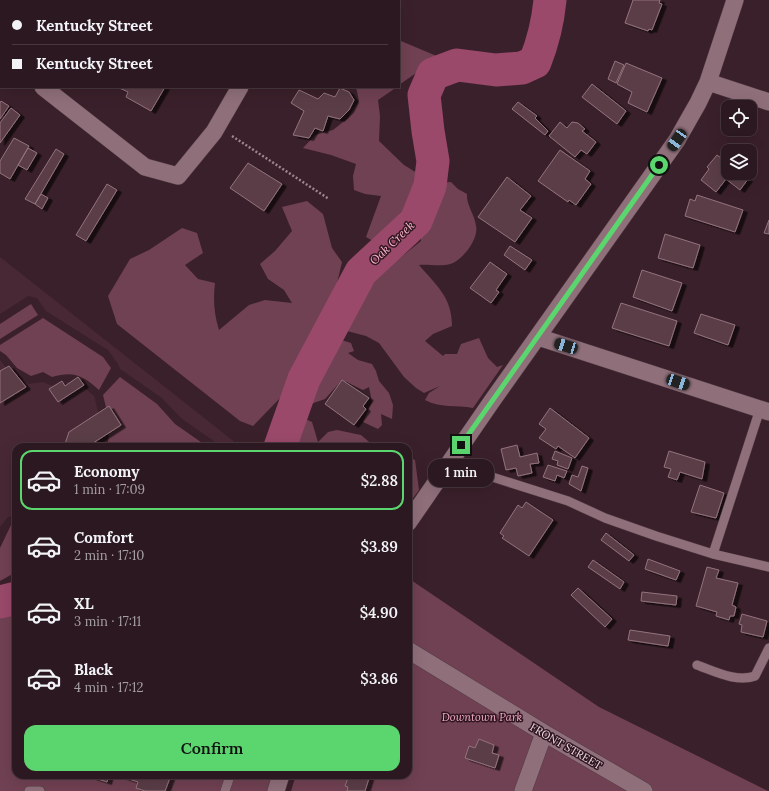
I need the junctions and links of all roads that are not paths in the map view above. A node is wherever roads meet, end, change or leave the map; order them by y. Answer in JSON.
{"nodes":[{"id":1,"x":735,"y":0,"type":"edge"},
{"id":2,"x":708,"y":82,"type":"junction"},
{"id":3,"x":45,"y":88,"type":"edge"},
{"id":4,"x":239,"y":88,"type":"edge"},
{"id":5,"x":769,"y":102,"type":"edge"},
{"id":6,"x":538,"y":337,"type":"junction"},
{"id":7,"x":764,"y":411,"type":"edge"},
{"id":8,"x":448,"y":463,"type":"junction"},
{"id":9,"x":412,"y":517,"type":"edge"},
{"id":10,"x":713,"y":554,"type":"junction"},
{"id":11,"x":769,"y":567,"type":"edge"},
{"id":12,"x":769,"y":648,"type":"edge"},
{"id":13,"x":412,"y":652,"type":"edge"},
{"id":14,"x":697,"y":665,"type":"dead end"},
{"id":15,"x":544,"y":733,"type":"junction"},
{"id":16,"x":229,"y":779,"type":"dead end"},
{"id":17,"x":280,"y":779,"type":"edge"},
{"id":18,"x":29,"y":791,"type":"edge"},
{"id":19,"x":40,"y":791,"type":"edge"},
{"id":20,"x":225,"y":791,"type":"edge"},
{"id":21,"x":276,"y":791,"type":"edge"},
{"id":22,"x":523,"y":791,"type":"edge"},
{"id":23,"x":644,"y":791,"type":"edge"}],
"edges":[{"from":1,"to":2,"type":"street"},
{"from":2,"to":5,"type":"street"},
{"from":2,"to":6,"type":"street"},
{"from":3,"to":4,"type":"street"},
{"from":6,"to":7,"type":"street"},
{"from":6,"to":8,"type":"street"},
{"from":7,"to":10,"type":"lane"},
{"from":8,"to":9,"type":"street"},
{"from":8,"to":10,"type":"lane"},
{"from":10,"to":11,"type":"lane"},
{"from":12,"to":14,"type":"lane"},
{"from":13,"to":15,"type":"street","name":"FRONT STREET"},
{"from":15,"to":22,"type":"street"},
{"from":15,"to":23,"type":"street","name":"FRONT STREET"},
{"from":16,"to":20,"type":"lane"},
{"from":17,"to":21,"type":"street"},
{"from":18,"to":19,"type":"lane"}]}
